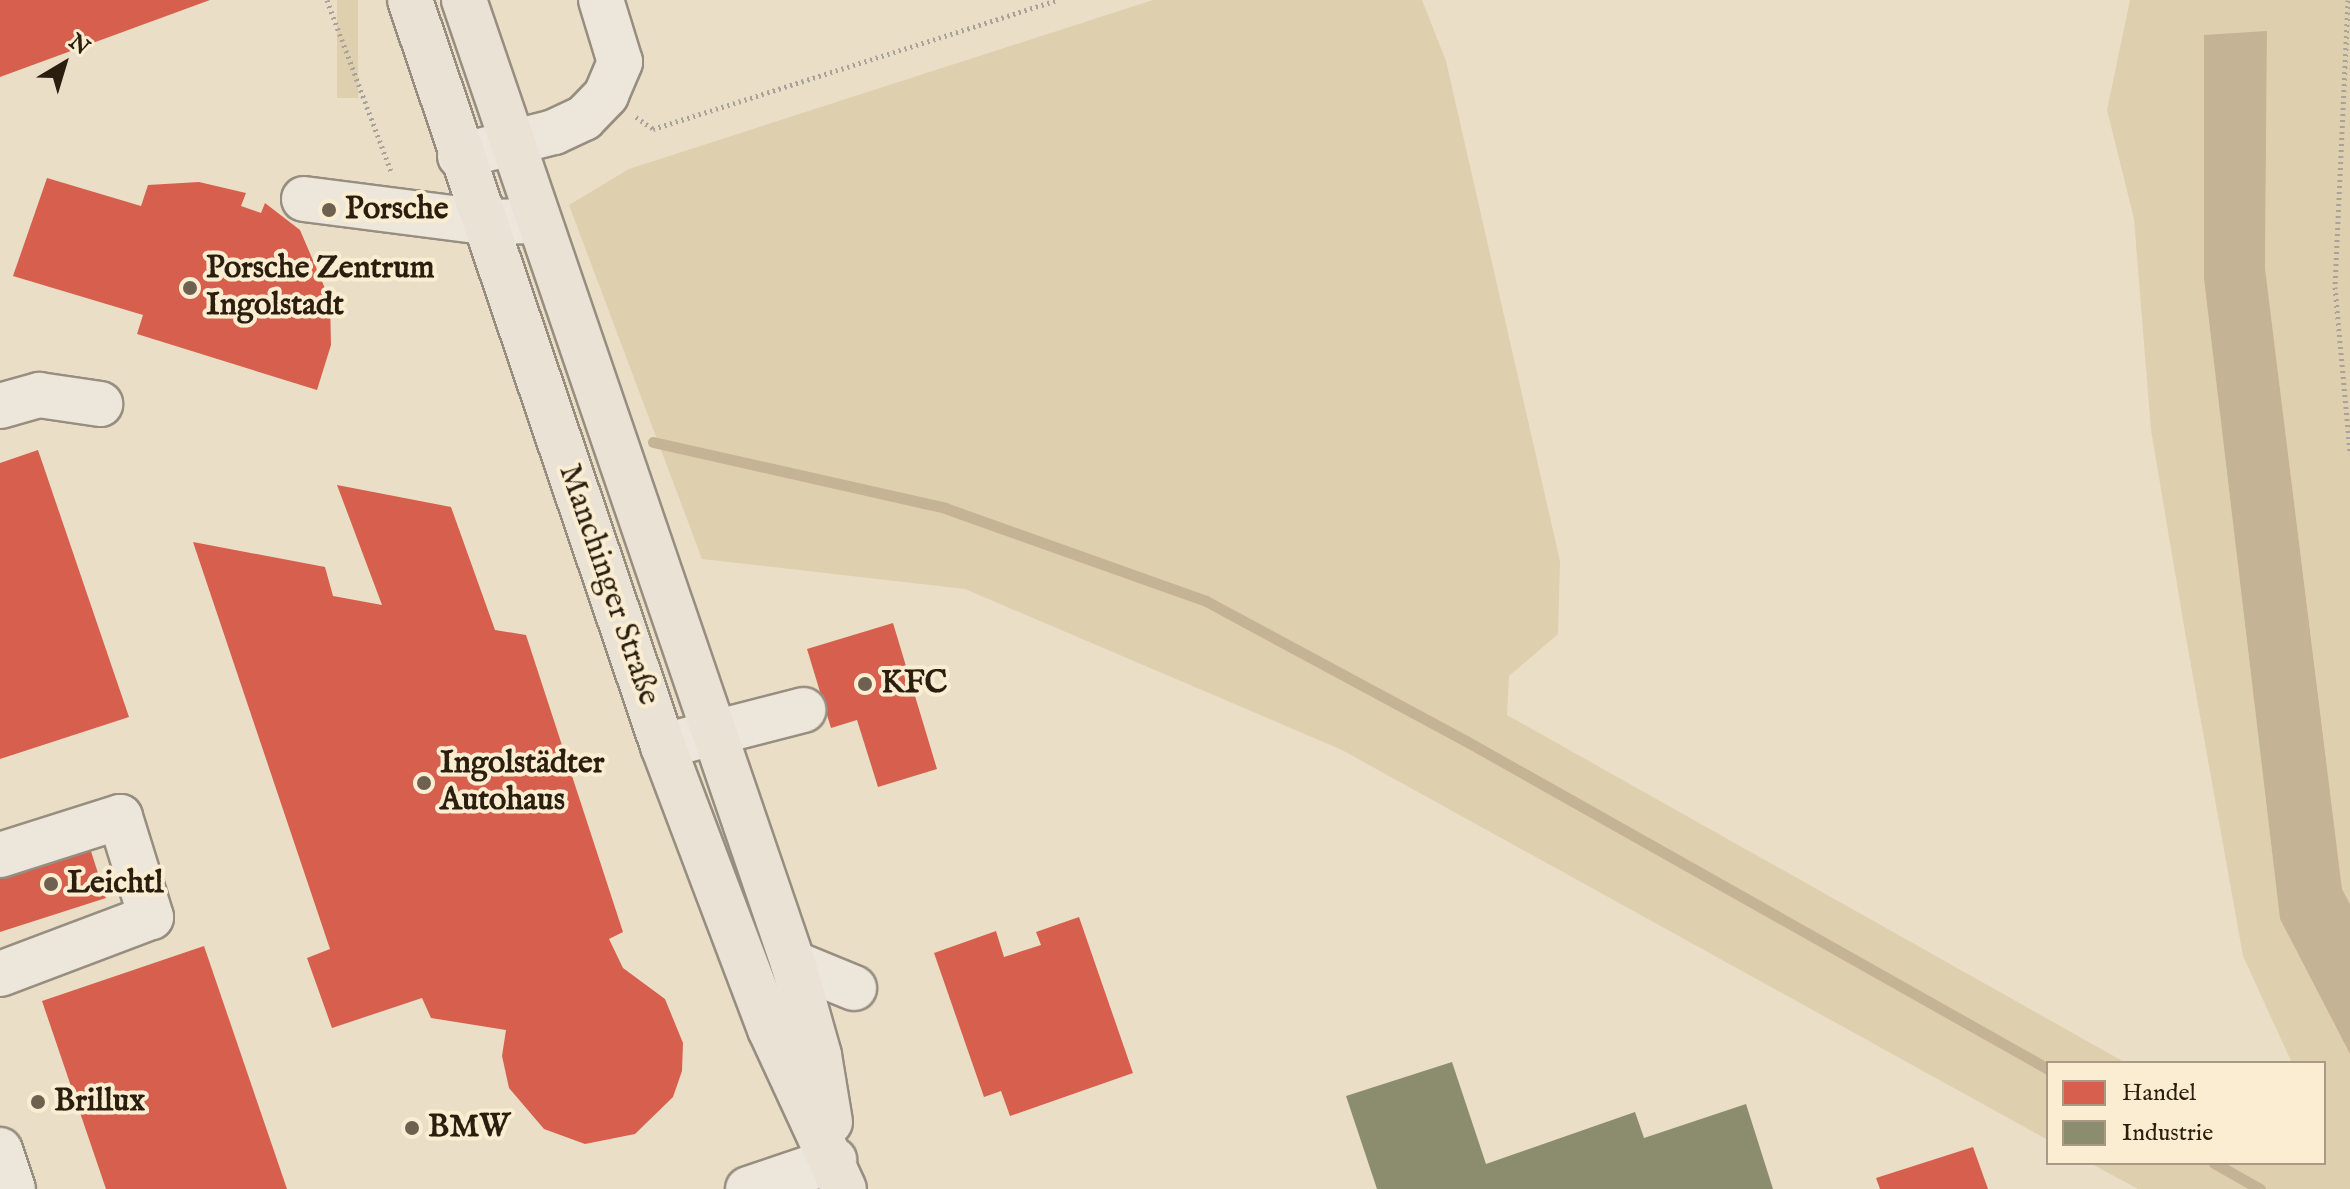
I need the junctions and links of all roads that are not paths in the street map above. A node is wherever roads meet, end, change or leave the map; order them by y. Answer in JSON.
{"nodes":[{"id":1,"x":410,"y":0,"type":"edge"},
{"id":2,"x":464,"y":0,"type":"edge"},
{"id":3,"x":601,"y":0,"type":"edge"},
{"id":4,"x":511,"y":142,"type":"junction"},
{"id":5,"x":460,"y":156,"type":"junction"},
{"id":6,"x":304,"y":199,"type":"dead end"},
{"id":7,"x":537,"y":221,"type":"junction"},
{"id":8,"x":484,"y":222,"type":"junction"},
{"id":9,"x":100,"y":404,"type":"dead end"},
{"id":10,"x":0,"y":406,"type":"edge"},
{"id":11,"x":803,"y":710,"type":"dead end"},
{"id":12,"x":714,"y":734,"type":"junction"},
{"id":13,"x":663,"y":746,"type":"junction"},
{"id":14,"x":0,"y":855,"type":"edge"},
{"id":15,"x":793,"y":963,"type":"junction"},
{"id":16,"x":0,"y":974,"type":"edge"},
{"id":17,"x":854,"y":988,"type":"dead end"},
{"id":18,"x":0,"y":1150,"type":"edge"},
{"id":19,"x":839,"y":1174,"type":"edge"},
{"id":20,"x":13,"y":1189,"type":"edge"},
{"id":21,"x":748,"y":1189,"type":"edge"}],
"edges":[{"from":1,"to":5,"type":"main road","name":"Manchinger Straße"},
{"from":2,"to":4,"type":"main road","name":"Manchinger Straße"},
{"from":3,"to":4,"type":"street"},
{"from":4,"to":5,"type":"street"},
{"from":4,"to":7,"type":"main road","name":"Manchinger Straße"},
{"from":5,"to":8,"type":"main road","name":"Manchinger Straße"},
{"from":6,"to":8,"type":"street"},
{"from":7,"to":8,"type":"street"},
{"from":7,"to":12,"type":"main road","name":"Manchinger Straße"},
{"from":8,"to":13,"type":"main road","name":"Manchinger Straße"},
{"from":9,"to":10,"type":"street"},
{"from":11,"to":12,"type":"street"},
{"from":12,"to":13,"type":"street"},
{"from":12,"to":15,"type":"main road","name":"Manchinger Straße"},
{"from":13,"to":19,"type":"main road","name":"Manchinger Straße"},
{"from":14,"to":16,"type":"street"},
{"from":15,"to":17,"type":"street"},
{"from":15,"to":19,"type":"main road","name":"Manchinger Straße"},
{"from":18,"to":20,"type":"street"},
{"from":19,"to":21,"type":"street"}]}
